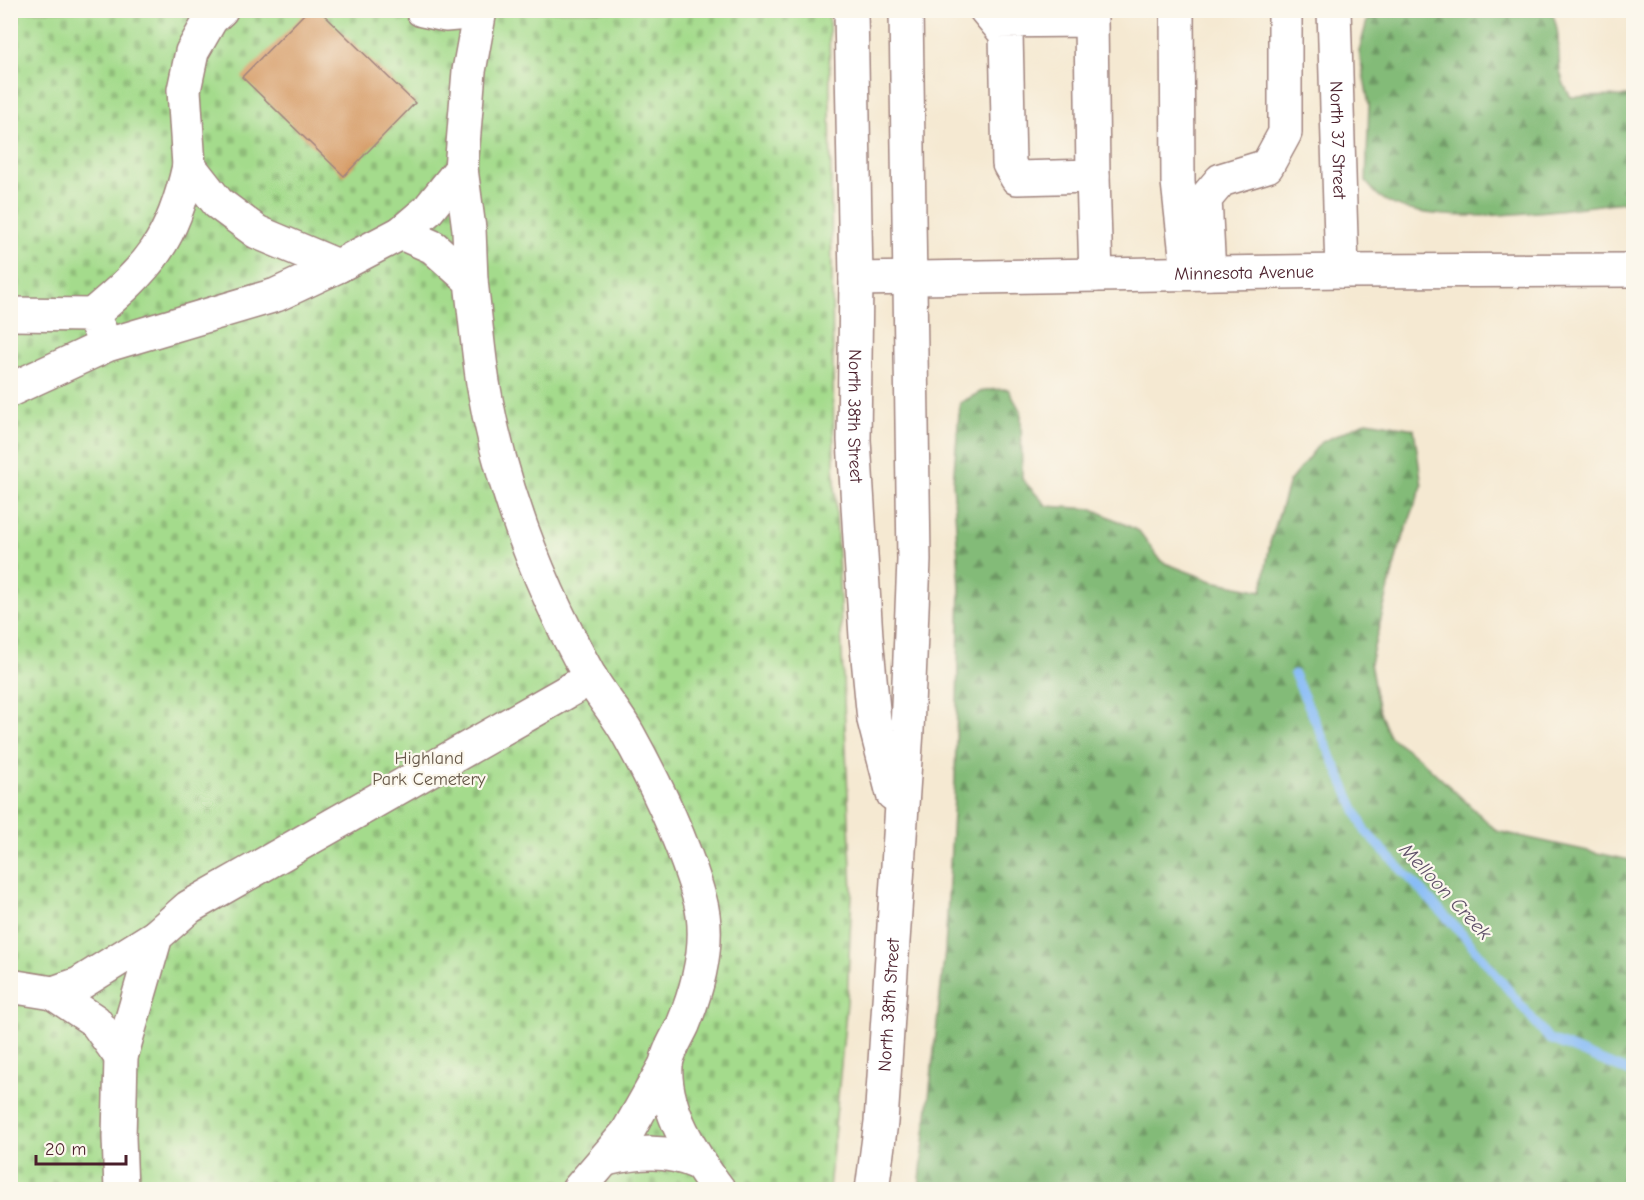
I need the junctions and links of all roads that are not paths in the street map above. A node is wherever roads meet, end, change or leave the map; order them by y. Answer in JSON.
{"nodes":[{"id":1,"x":422,"y":10,"type":"edge"},
{"id":2,"x":851,"y":10,"type":"edge"},
{"id":3,"x":906,"y":10,"type":"edge"},
{"id":4,"x":1177,"y":10,"type":"edge"},
{"id":5,"x":1285,"y":10,"type":"edge"},
{"id":6,"x":1334,"y":10,"type":"edge"},
{"id":7,"x":480,"y":11,"type":"edge"},
{"id":8,"x":213,"y":13,"type":"edge"},
{"id":9,"x":991,"y":16,"type":"edge"},
{"id":10,"x":1042,"y":16,"type":"edge"},
{"id":11,"x":189,"y":166,"type":"junction"},
{"id":12,"x":461,"y":169,"type":"junction"},
{"id":13,"x":1094,"y":176,"type":"junction"},
{"id":14,"x":401,"y":233,"type":"junction"},
{"id":15,"x":338,"y":266,"type":"junction"},
{"id":16,"x":1342,"y":270,"type":"junction"},
{"id":17,"x":1634,"y":270,"type":"edge"},
{"id":18,"x":1198,"y":273,"type":"junction"},
{"id":19,"x":1096,"y":275,"type":"junction"},
{"id":20,"x":909,"y":277,"type":"junction"},
{"id":21,"x":856,"y":279,"type":"junction"},
{"id":22,"x":471,"y":280,"type":"junction"},
{"id":23,"x":10,"y":314,"type":"edge"},
{"id":24,"x":92,"y":315,"type":"junction"},
{"id":25,"x":107,"y":345,"type":"junction"},
{"id":26,"x":10,"y":390,"type":"edge"},
{"id":27,"x":591,"y":678,"type":"junction"},
{"id":28,"x":900,"y":819,"type":"junction"},
{"id":29,"x":156,"y":936,"type":"junction"},
{"id":30,"x":10,"y":986,"type":"edge"},
{"id":31,"x":53,"y":993,"type":"junction"},
{"id":32,"x":121,"y":1058,"type":"junction"},
{"id":33,"x":666,"y":1064,"type":"junction"},
{"id":34,"x":606,"y":1159,"type":"junction"},
{"id":35,"x":698,"y":1163,"type":"junction"},
{"id":36,"x":121,"y":1190,"type":"edge"},
{"id":37,"x":578,"y":1190,"type":"edge"},
{"id":38,"x":719,"y":1190,"type":"edge"},
{"id":39,"x":872,"y":1190,"type":"edge"}],
"edges":[{"from":1,"to":7,"type":"main road"},
{"from":2,"to":21,"type":"main road","name":"North 38th Street"},
{"from":3,"to":20,"type":"main road","name":"North 38th Street"},
{"from":4,"to":18,"type":"main road"},
{"from":5,"to":18,"type":"main road"},
{"from":6,"to":16,"type":"main road","name":"North 37 Street"},
{"from":7,"to":12,"type":"main road"},
{"from":8,"to":11,"type":"main road"},
{"from":9,"to":10,"type":"main road"},
{"from":9,"to":13,"type":"main road"},
{"from":10,"to":13,"type":"main road"},
{"from":11,"to":15,"type":"main road"},
{"from":11,"to":24,"type":"main road"},
{"from":12,"to":14,"type":"main road"},
{"from":12,"to":22,"type":"main road"},
{"from":13,"to":19,"type":"main road"},
{"from":14,"to":15,"type":"main road"},
{"from":14,"to":22,"type":"main road"},
{"from":15,"to":25,"type":"main road"},
{"from":16,"to":17,"type":"main road","name":"Minnesota Avenue"},
{"from":16,"to":18,"type":"main road","name":"Minnesota Avenue"},
{"from":18,"to":19,"type":"main road","name":"Minnesota Avenue"},
{"from":19,"to":20,"type":"main road","name":"Minnesota Avenue"},
{"from":20,"to":21,"type":"main road","name":"Minnesota Avenue"},
{"from":20,"to":28,"type":"main road","name":"North 38th Street"},
{"from":21,"to":28,"type":"main road","name":"North 38th Street"},
{"from":22,"to":27,"type":"main road"},
{"from":23,"to":24,"type":"main road"},
{"from":24,"to":25,"type":"main road"},
{"from":25,"to":26,"type":"main road"},
{"from":27,"to":29,"type":"main road"},
{"from":27,"to":33,"type":"main road"},
{"from":28,"to":39,"type":"main road","name":"North 38th Street"},
{"from":29,"to":31,"type":"main road"},
{"from":29,"to":32,"type":"main road"},
{"from":30,"to":31,"type":"main road"},
{"from":31,"to":32,"type":"main road"},
{"from":32,"to":36,"type":"main road"},
{"from":33,"to":34,"type":"main road"},
{"from":33,"to":35,"type":"main road"},
{"from":34,"to":35,"type":"main road"},
{"from":34,"to":37,"type":"main road"},
{"from":35,"to":38,"type":"main road"}]}
